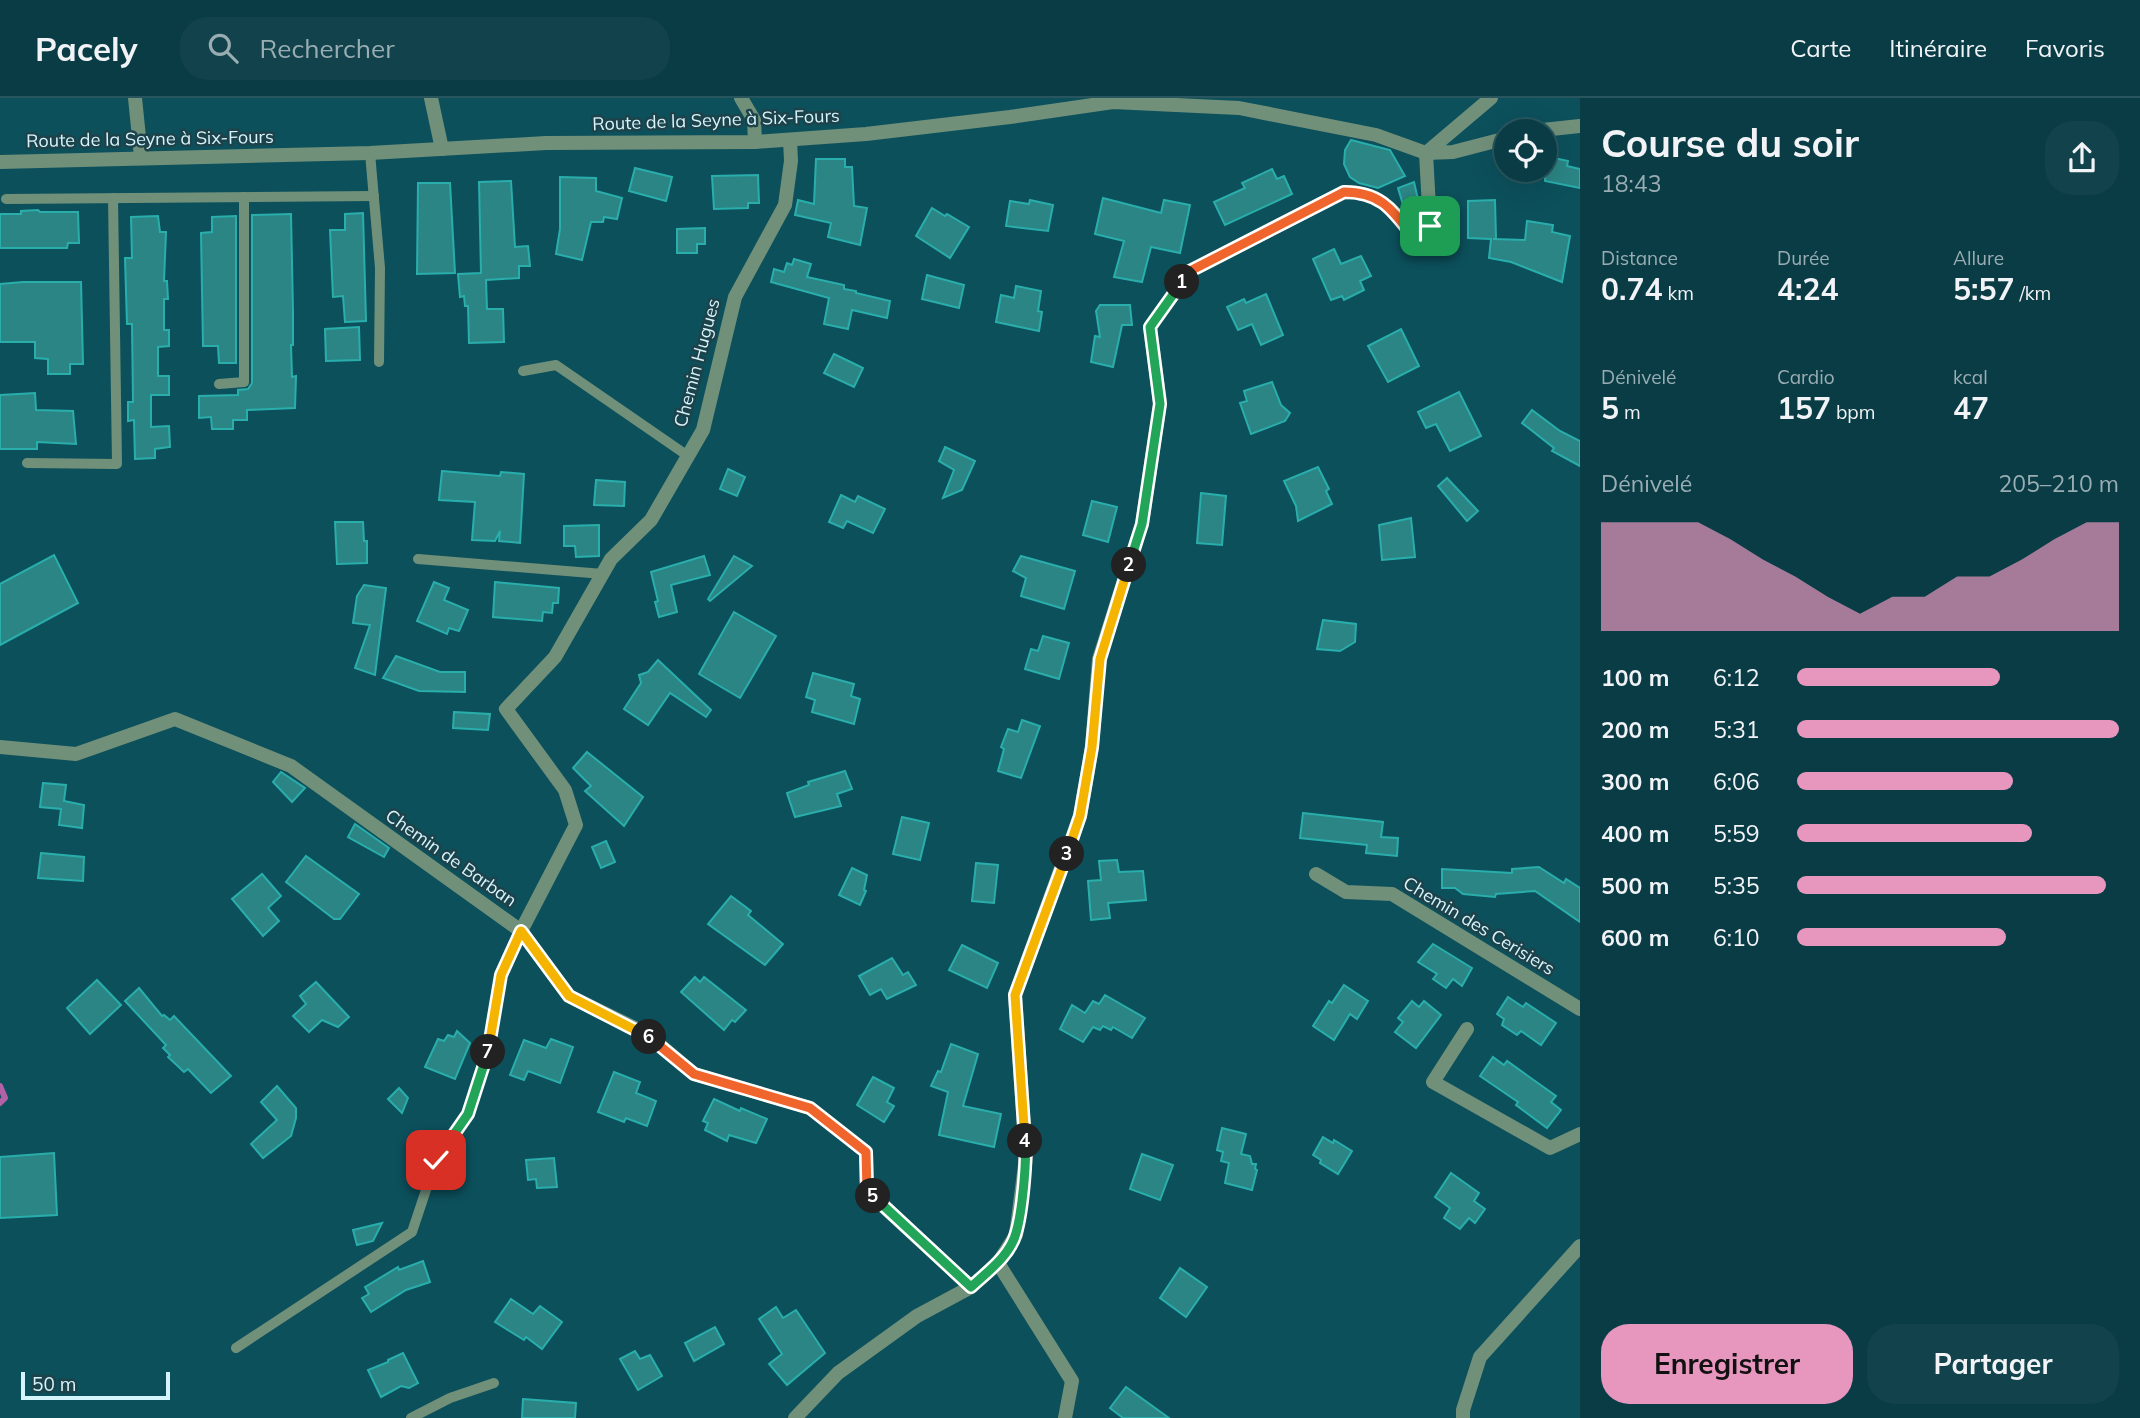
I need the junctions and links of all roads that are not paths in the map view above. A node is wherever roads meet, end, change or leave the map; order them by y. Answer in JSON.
{"nodes":[{"id":1,"x":135,"y":98,"type":"edge"},
{"id":2,"x":431,"y":98,"type":"edge"},
{"id":3,"x":740,"y":98,"type":"edge"},
{"id":4,"x":1492,"y":98,"type":"edge"},
{"id":5,"x":1239,"y":103,"type":"edge"},
{"id":6,"x":1580,"y":126,"type":"edge"},
{"id":7,"x":1557,"y":128,"type":"edge"},
{"id":8,"x":790,"y":140,"type":"junction"},
{"id":9,"x":1494,"y":141,"type":"edge"},
{"id":10,"x":755,"y":142,"type":"junction"},
{"id":11,"x":442,"y":149,"type":"junction"},
{"id":12,"x":370,"y":153,"type":"junction"},
{"id":13,"x":1426,"y":153,"type":"junction"},
{"id":14,"x":141,"y":157,"type":"junction"},
{"id":15,"x":0,"y":162,"type":"edge"},
{"id":16,"x":374,"y":195,"type":"junction"},
{"id":17,"x":244,"y":197,"type":"junction"},
{"id":18,"x":113,"y":198,"type":"junction"},
{"id":19,"x":6,"y":199,"type":"dead end"},
{"id":20,"x":379,"y":362,"type":"dead end"},
{"id":21,"x":523,"y":371,"type":"dead end"},
{"id":22,"x":219,"y":384,"type":"dead end"},
{"id":23,"x":688,"y":456,"type":"junction"},
{"id":24,"x":27,"y":463,"type":"dead end"},
{"id":25,"x":418,"y":559,"type":"dead end"},
{"id":26,"x":603,"y":574,"type":"junction"},
{"id":27,"x":0,"y":747,"type":"edge"},
{"id":28,"x":1317,"y":874,"type":"dead end"},
{"id":29,"x":521,"y":931,"type":"junction"},
{"id":30,"x":1580,"y":1009,"type":"edge"},
{"id":31,"x":1467,"y":1029,"type":"dead end"},
{"id":32,"x":1580,"y":1134,"type":"edge"},
{"id":33,"x":1580,"y":1246,"type":"edge"},
{"id":34,"x":998,"y":1263,"type":"junction"},
{"id":35,"x":971,"y":1287,"type":"junction"},
{"id":36,"x":236,"y":1348,"type":"dead end"},
{"id":37,"x":494,"y":1383,"type":"dead end"},
{"id":38,"x":411,"y":1418,"type":"edge"},
{"id":39,"x":795,"y":1418,"type":"edge"},
{"id":40,"x":1065,"y":1418,"type":"edge"},
{"id":41,"x":1463,"y":1418,"type":"edge"}],
"edges":[{"from":1,"to":14,"type":"street"},
{"from":2,"to":11,"type":"street"},
{"from":3,"to":10,"type":"street"},
{"from":4,"to":13,"type":"street"},
{"from":5,"to":8,"type":"street","name":"Route de la Seyne à Six-Fours"},
{"from":5,"to":13,"type":"street","name":"Route de la Seyne à Six-Fours"},
{"from":6,"to":7,"type":"street"},
{"from":8,"to":10,"type":"street","name":"Route de la Seyne à Six-Fours"},
{"from":8,"to":23,"type":"street","name":"Chemin Hugues"},
{"from":9,"to":13,"type":"street"},
{"from":10,"to":11,"type":"street","name":"Route de la Seyne à Six-Fours"},
{"from":11,"to":12,"type":"street","name":"Route de la Seyne à Six-Fours"},
{"from":12,"to":14,"type":"street","name":"Route de la Seyne à Six-Fours"},
{"from":12,"to":16,"type":"lane"},
{"from":13,"to":34,"type":"street"},
{"from":14,"to":15,"type":"street","name":"Route de la Seyne à Six-Fours"},
{"from":16,"to":17,"type":"lane"},
{"from":16,"to":20,"type":"lane"},
{"from":17,"to":18,"type":"lane"},
{"from":17,"to":22,"type":"lane"},
{"from":18,"to":19,"type":"lane"},
{"from":18,"to":24,"type":"lane"},
{"from":21,"to":23,"type":"lane"},
{"from":23,"to":26,"type":"street","name":"Chemin Hugues"},
{"from":25,"to":26,"type":"lane"},
{"from":26,"to":29,"type":"street","name":"Chemin Hugues"},
{"from":27,"to":29,"type":"street","name":"Chemin de Barban"},
{"from":28,"to":30,"type":"street","name":"Chemin des Cerisiers"},
{"from":29,"to":35,"type":"street","name":"Chemin de Barban"},
{"from":29,"to":36,"type":"lane"},
{"from":31,"to":32,"type":"street"},
{"from":33,"to":41,"type":"street"},
{"from":34,"to":35,"type":"street"},
{"from":34,"to":40,"type":"street"},
{"from":35,"to":39,"type":"street"},
{"from":37,"to":38,"type":"lane"}]}
